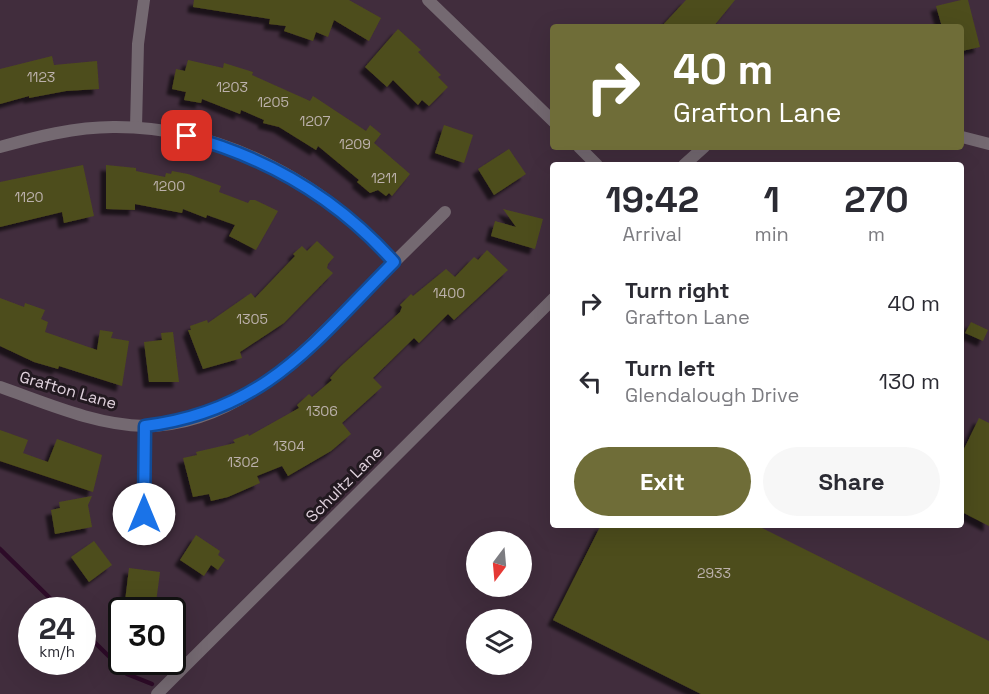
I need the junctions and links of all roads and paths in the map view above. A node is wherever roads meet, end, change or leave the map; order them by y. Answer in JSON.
{"nodes":[{"id":1,"x":144,"y":0,"type":"edge"},
{"id":2,"x":428,"y":0,"type":"edge"},
{"id":3,"x":550,"y":118,"type":"edge"},
{"id":4,"x":136,"y":127,"type":"junction"},
{"id":5,"x":964,"y":138,"type":"edge"},
{"id":6,"x":989,"y":144,"type":"edge"},
{"id":7,"x":0,"y":147,"type":"edge"},
{"id":8,"x":582,"y":150,"type":"edge"},
{"id":9,"x":701,"y":150,"type":"edge"},
{"id":10,"x":594,"y":162,"type":"edge"},
{"id":11,"x":687,"y":162,"type":"edge"},
{"id":12,"x":445,"y":213,"type":"dead end"},
{"id":13,"x":394,"y":262,"type":"junction"},
{"id":14,"x":550,"y":302,"type":"edge"},
{"id":15,"x":0,"y":387,"type":"edge"},
{"id":16,"x":145,"y":426,"type":"junction"},
{"id":17,"x":144,"y":514,"type":"dead end"},
{"id":18,"x":157,"y":694,"type":"edge"}],
"edges":[{"from":1,"to":4,"type":"street"},
{"from":2,"to":3,"type":"street"},
{"from":4,"to":7,"type":"street"},
{"from":4,"to":13,"type":"street"},
{"from":5,"to":6,"type":"street"},
{"from":8,"to":10,"type":"street"},
{"from":9,"to":11,"type":"street"},
{"from":12,"to":13,"type":"street","name":"Grafton Lane"},
{"from":13,"to":16,"type":"street","name":"Grafton Lane"},
{"from":14,"to":18,"type":"street","name":"Schultz Lane"},
{"from":15,"to":16,"type":"street","name":"Grafton Lane"},
{"from":16,"to":17,"type":"street"}]}
